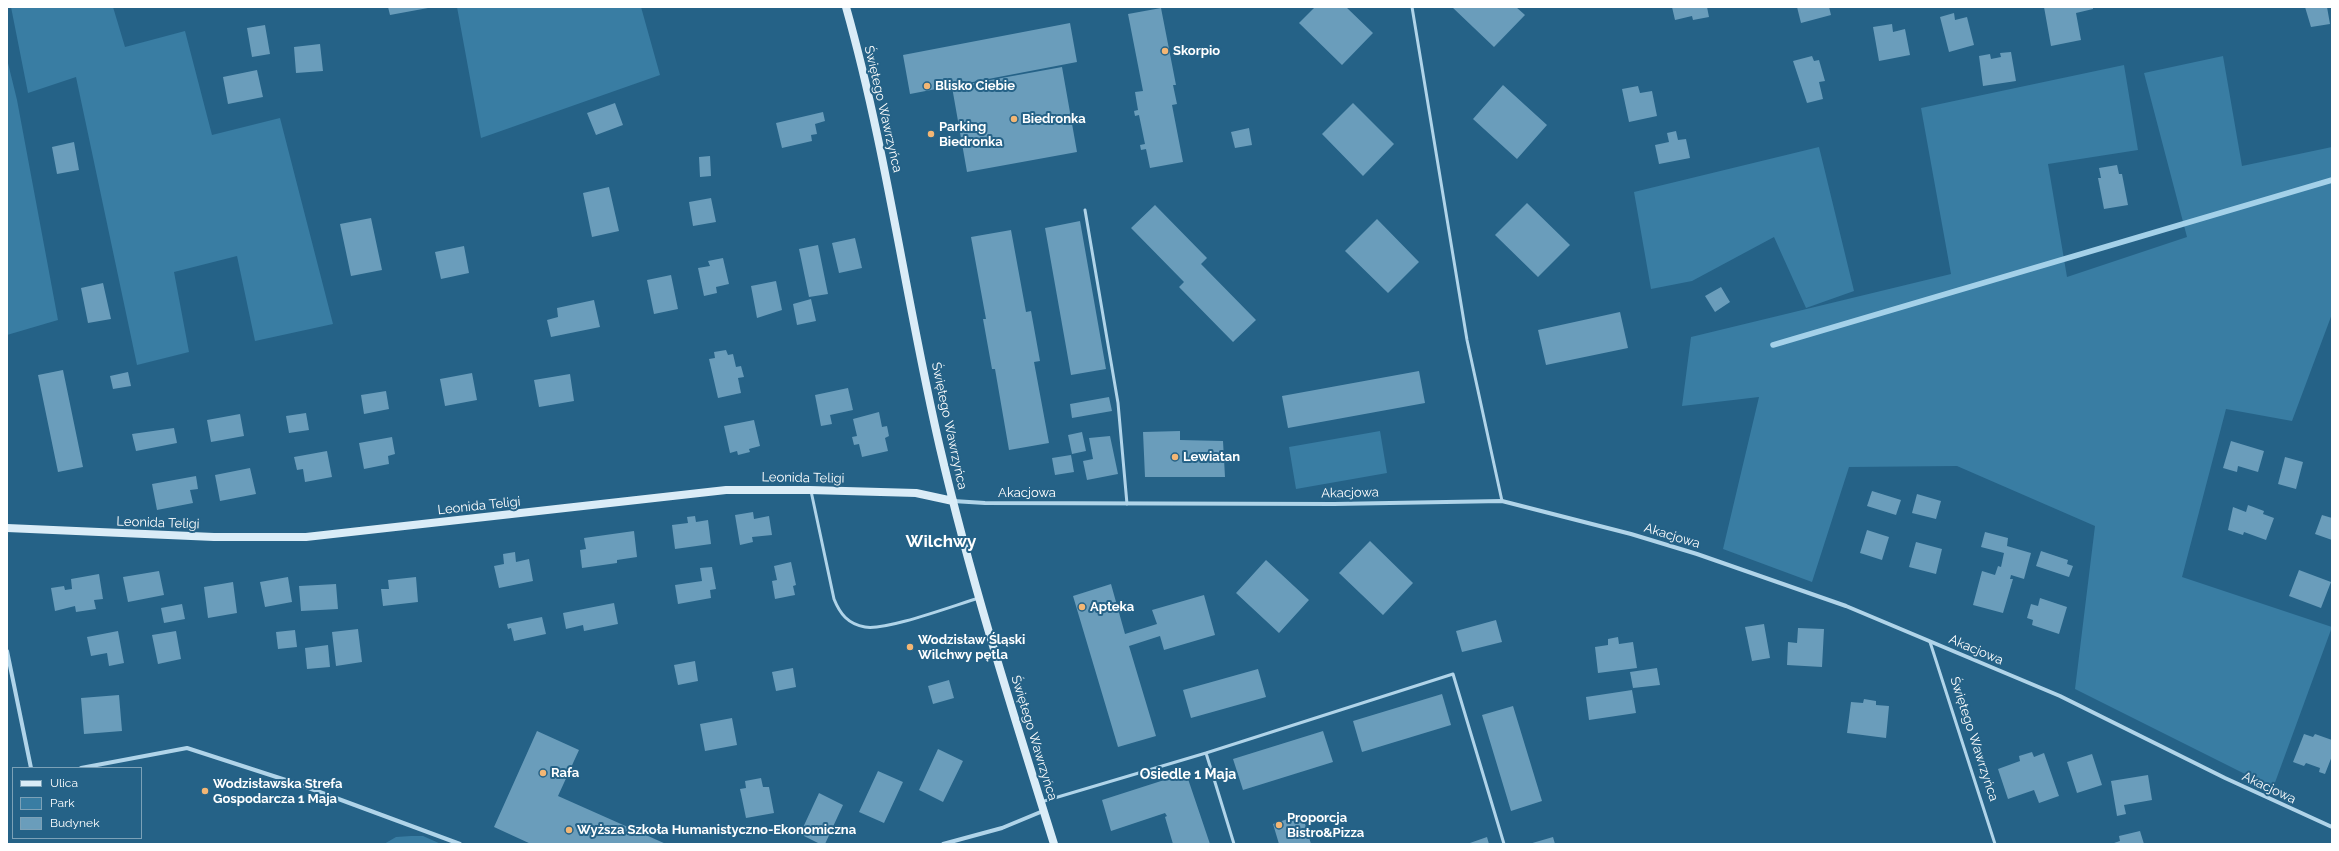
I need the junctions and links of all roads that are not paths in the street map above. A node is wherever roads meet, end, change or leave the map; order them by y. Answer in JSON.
{"nodes":[{"id":1,"x":846,"y":7,"type":"edge"},
{"id":2,"x":1412,"y":7,"type":"edge"},
{"id":3,"x":1085,"y":210,"type":"dead end"},
{"id":4,"x":810,"y":490,"type":"junction"},
{"id":5,"x":953,"y":501,"type":"junction"},
{"id":6,"x":1502,"y":501,"type":"junction"},
{"id":7,"x":1128,"y":504,"type":"junction"},
{"id":8,"x":7,"y":528,"type":"edge"},
{"id":9,"x":980,"y":598,"type":"junction"},
{"id":10,"x":1930,"y":642,"type":"junction"},
{"id":11,"x":7,"y":651,"type":"edge"},
{"id":12,"x":1206,"y":753,"type":"junction"},
{"id":13,"x":31,"y":767,"type":"edge"},
{"id":14,"x":86,"y":767,"type":"edge"},
{"id":15,"x":1041,"y":802,"type":"junction"},
{"id":16,"x":1044,"y":811,"type":"junction"},
{"id":17,"x":2332,"y":827,"type":"edge"},
{"id":18,"x":460,"y":844,"type":"edge"},
{"id":19,"x":943,"y":844,"type":"edge"},
{"id":20,"x":1054,"y":844,"type":"edge"},
{"id":21,"x":1234,"y":844,"type":"edge"},
{"id":22,"x":1504,"y":844,"type":"edge"},
{"id":23,"x":1995,"y":844,"type":"edge"}],
"edges":[{"from":1,"to":5,"type":"street","name":"Świętego Wawrzyńca"},
{"from":2,"to":6,"type":"lane"},
{"from":3,"to":7,"type":"lane"},
{"from":4,"to":5,"type":"street","name":"Leonida Teligi"},
{"from":4,"to":8,"type":"street","name":"Leonida Teligi"},
{"from":4,"to":9,"type":"lane"},
{"from":5,"to":7,"type":"street","name":"Akacjowa"},
{"from":5,"to":9,"type":"street","name":"Świętego Wawrzyńca"},
{"from":6,"to":7,"type":"street","name":"Akacjowa"},
{"from":6,"to":10,"type":"street","name":"Akacjowa"},
{"from":9,"to":15,"type":"street","name":"Świętego Wawrzyńca"},
{"from":10,"to":17,"type":"street","name":"Akacjowa"},
{"from":10,"to":23,"type":"lane","name":"Świętego Wawrzyńca"},
{"from":11,"to":13,"type":"street"},
{"from":12,"to":15,"type":"lane"},
{"from":12,"to":21,"type":"lane"},
{"from":12,"to":22,"type":"lane"},
{"from":14,"to":18,"type":"street"},
{"from":15,"to":16,"type":"street","name":"Świętego Wawrzyńca"},
{"from":16,"to":19,"type":"street"},
{"from":16,"to":20,"type":"street","name":"Świętego Wawrzyńca"}]}
